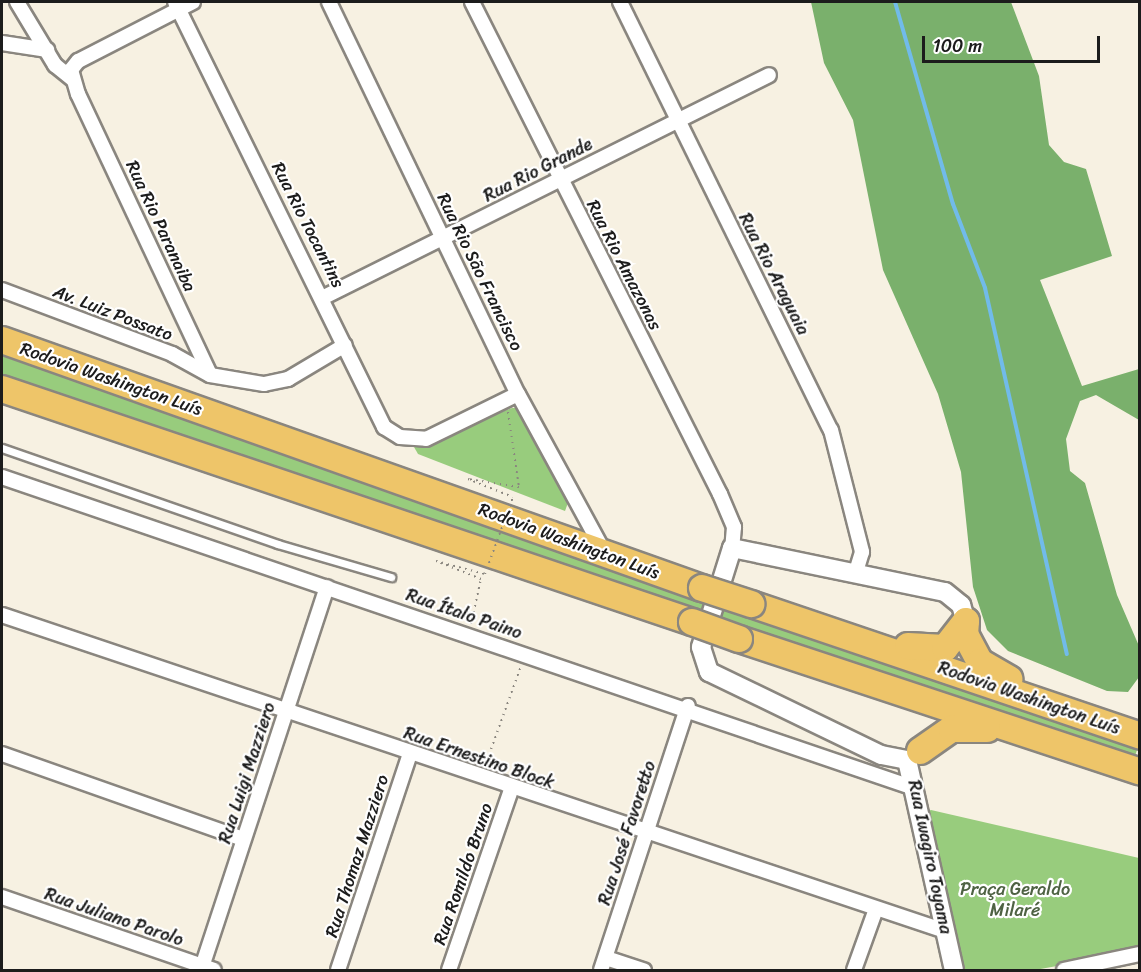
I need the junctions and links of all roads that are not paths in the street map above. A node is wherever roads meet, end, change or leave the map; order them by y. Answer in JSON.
{"nodes":[{"id":1,"x":17,"y":2,"type":"edge"},
{"id":2,"x":193,"y":2,"type":"edge"},
{"id":3,"x":329,"y":2,"type":"edge"},
{"id":4,"x":472,"y":2,"type":"edge"},
{"id":5,"x":620,"y":2,"type":"edge"},
{"id":6,"x":177,"y":5,"type":"edge"},
{"id":7,"x":2,"y":43,"type":"edge"},
{"id":8,"x":47,"y":50,"type":"junction"},
{"id":9,"x":769,"y":75,"type":"dead end"},
{"id":10,"x":72,"y":79,"type":"junction"},
{"id":11,"x":676,"y":120,"type":"junction"},
{"id":12,"x":561,"y":179,"type":"junction"},
{"id":13,"x":445,"y":238,"type":"junction"},
{"id":14,"x":2,"y":290,"type":"edge"},
{"id":15,"x":324,"y":297,"type":"junction"},
{"id":16,"x":2,"y":340,"type":"edge"},
{"id":17,"x":345,"y":345,"type":"junction"},
{"id":18,"x":210,"y":375,"type":"junction"},
{"id":19,"x":2,"y":389,"type":"edge"},
{"id":20,"x":513,"y":398,"type":"junction"},
{"id":21,"x":2,"y":448,"type":"edge"},
{"id":22,"x":2,"y":477,"type":"edge"},
{"id":23,"x":732,"y":548,"type":"junction"},
{"id":24,"x":605,"y":554,"type":"junction"},
{"id":25,"x":856,"y":572,"type":"junction"},
{"id":26,"x":391,"y":577,"type":"dead end"},
{"id":27,"x":327,"y":587,"type":"junction"},
{"id":28,"x":2,"y":615,"type":"edge"},
{"id":29,"x":966,"y":621,"type":"junction"},
{"id":30,"x":853,"y":636,"type":"junction"},
{"id":31,"x":842,"y":673,"type":"junction"},
{"id":32,"x":688,"y":706,"type":"junction"},
{"id":33,"x":1061,"y":710,"type":"junction"},
{"id":34,"x":286,"y":713,"type":"junction"},
{"id":35,"x":1140,"y":736,"type":"edge"},
{"id":36,"x":1061,"y":745,"type":"junction"},
{"id":37,"x":410,"y":753,"type":"junction"},
{"id":38,"x":2,"y":754,"type":"edge"},
{"id":39,"x":914,"y":756,"type":"junction"},
{"id":40,"x":1140,"y":772,"type":"edge"},
{"id":41,"x":914,"y":788,"type":"junction"},
{"id":42,"x":511,"y":790,"type":"junction"},
{"id":43,"x":645,"y":831,"type":"junction"},
{"id":44,"x":244,"y":839,"type":"junction"},
{"id":45,"x":2,"y":897,"type":"edge"},
{"id":46,"x":876,"y":909,"type":"junction"},
{"id":47,"x":945,"y":932,"type":"junction"},
{"id":48,"x":1140,"y":954,"type":"edge"},
{"id":49,"x":604,"y":964,"type":"edge"},
{"id":50,"x":206,"y":969,"type":"edge"},
{"id":51,"x":338,"y":970,"type":"edge"},
{"id":52,"x":449,"y":970,"type":"edge"},
{"id":53,"x":644,"y":970,"type":"edge"},
{"id":54,"x":854,"y":970,"type":"edge"},
{"id":55,"x":954,"y":970,"type":"edge"},
{"id":56,"x":1064,"y":970,"type":"edge"}],
"edges":[{"from":1,"to":8,"type":"street","name":"Rua Rio Paranaiba"},
{"from":2,"to":6,"type":"street"},
{"from":3,"to":13,"type":"street","name":"Rua Rio São Francisco"},
{"from":4,"to":12,"type":"street","name":"Rua Rio Amazonas"},
{"from":5,"to":11,"type":"street","name":"Rua Rio Araguaia"},
{"from":6,"to":10,"type":"street"},
{"from":6,"to":15,"type":"street","name":"Rua Rio Tocantins"},
{"from":7,"to":8,"type":"street"},
{"from":8,"to":10,"type":"street","name":"Rua Rio Paranaiba"},
{"from":9,"to":11,"type":"street","name":"Rua Rio Grande"},
{"from":10,"to":18,"type":"street","name":"Rua Rio Paranaiba"},
{"from":11,"to":12,"type":"street","name":"Rua Rio Grande"},
{"from":11,"to":25,"type":"street","name":"Rua Rio Araguaia"},
{"from":12,"to":13,"type":"street","name":"Rua Rio Grande"},
{"from":12,"to":23,"type":"street","name":"Rua Rio Amazonas"},
{"from":13,"to":15,"type":"street","name":"Rua Rio Grande"},
{"from":13,"to":20,"type":"street","name":"Rua Rio São Francisco"},
{"from":14,"to":18,"type":"street","name":"Av. Luiz Possato"},
{"from":15,"to":17,"type":"street","name":"Rua Rio Tocantins"},
{"from":16,"to":24,"type":"highway","name":"Rodovia Washington Luís"},
{"from":17,"to":18,"type":"street"},
{"from":17,"to":20,"type":"street","name":"Rua Rio Tocantins"},
{"from":19,"to":31,"type":"highway","name":"Rodovia Washington Luís","bridge":true},
{"from":20,"to":24,"type":"street","name":"Rua Rio São Francisco"},
{"from":21,"to":26,"type":"lane"},
{"from":22,"to":27,"type":"street","name":"Rua Ítalo Paino"},
{"from":23,"to":25,"type":"street"},
{"from":23,"to":39,"type":"street"},
{"from":24,"to":30,"type":"highway","name":"Rodovia Washington Luís","bridge":true},
{"from":25,"to":29,"type":"street"},
{"from":27,"to":32,"type":"street","name":"Rua Ítalo Paino"},
{"from":27,"to":34,"type":"street","name":"Rua Luigi Mazziero"},
{"from":28,"to":34,"type":"street","name":"Rua Ernestino Block"},
{"from":29,"to":30,"type":"highway"},
{"from":29,"to":33,"type":"highway"},
{"from":30,"to":33,"type":"highway","name":"Rodovia Washington Luís"},
{"from":31,"to":36,"type":"highway","name":"Rodovia Washington Luís"},
{"from":31,"to":39,"type":"highway"},
{"from":32,"to":41,"type":"street","name":"Rua Ítalo Paino"},
{"from":32,"to":43,"type":"street","name":"Rua José Favoretto"},
{"from":33,"to":35,"type":"highway","name":"Rodovia Washington Luís"},
{"from":34,"to":37,"type":"street","name":"Rua Ernestino Block"},
{"from":34,"to":44,"type":"street","name":"Rua Luigi Mazziero"},
{"from":36,"to":39,"type":"highway"},
{"from":36,"to":40,"type":"highway","name":"Rodovia Washington Luís"},
{"from":37,"to":42,"type":"street","name":"Rua Ernestino Block"},
{"from":37,"to":51,"type":"street","name":"Rua Thomaz Mazziero"},
{"from":38,"to":44,"type":"street"},
{"from":39,"to":41,"type":"street","name":"Rua Iwagiro Toyama"},
{"from":41,"to":47,"type":"street","name":"Rua Iwagiro Toyama"},
{"from":42,"to":43,"type":"street","name":"Rua Ernestino Block"},
{"from":42,"to":52,"type":"street","name":"Rua Romildo Bruno"},
{"from":43,"to":46,"type":"street","name":"Rua Ernestino Block"},
{"from":43,"to":49,"type":"street","name":"Rua José Favoretto"},
{"from":44,"to":50,"type":"street","name":"Rua Luigi Mazziero"},
{"from":45,"to":50,"type":"street","name":"Rua Juliano Parolo"},
{"from":46,"to":47,"type":"street","name":"Rua Ernestino Block"},
{"from":46,"to":54,"type":"street"},
{"from":47,"to":55,"type":"street","name":"Rua Iwagiro Toyama"},
{"from":48,"to":56,"type":"street"},
{"from":49,"to":53,"type":"street"}]}
